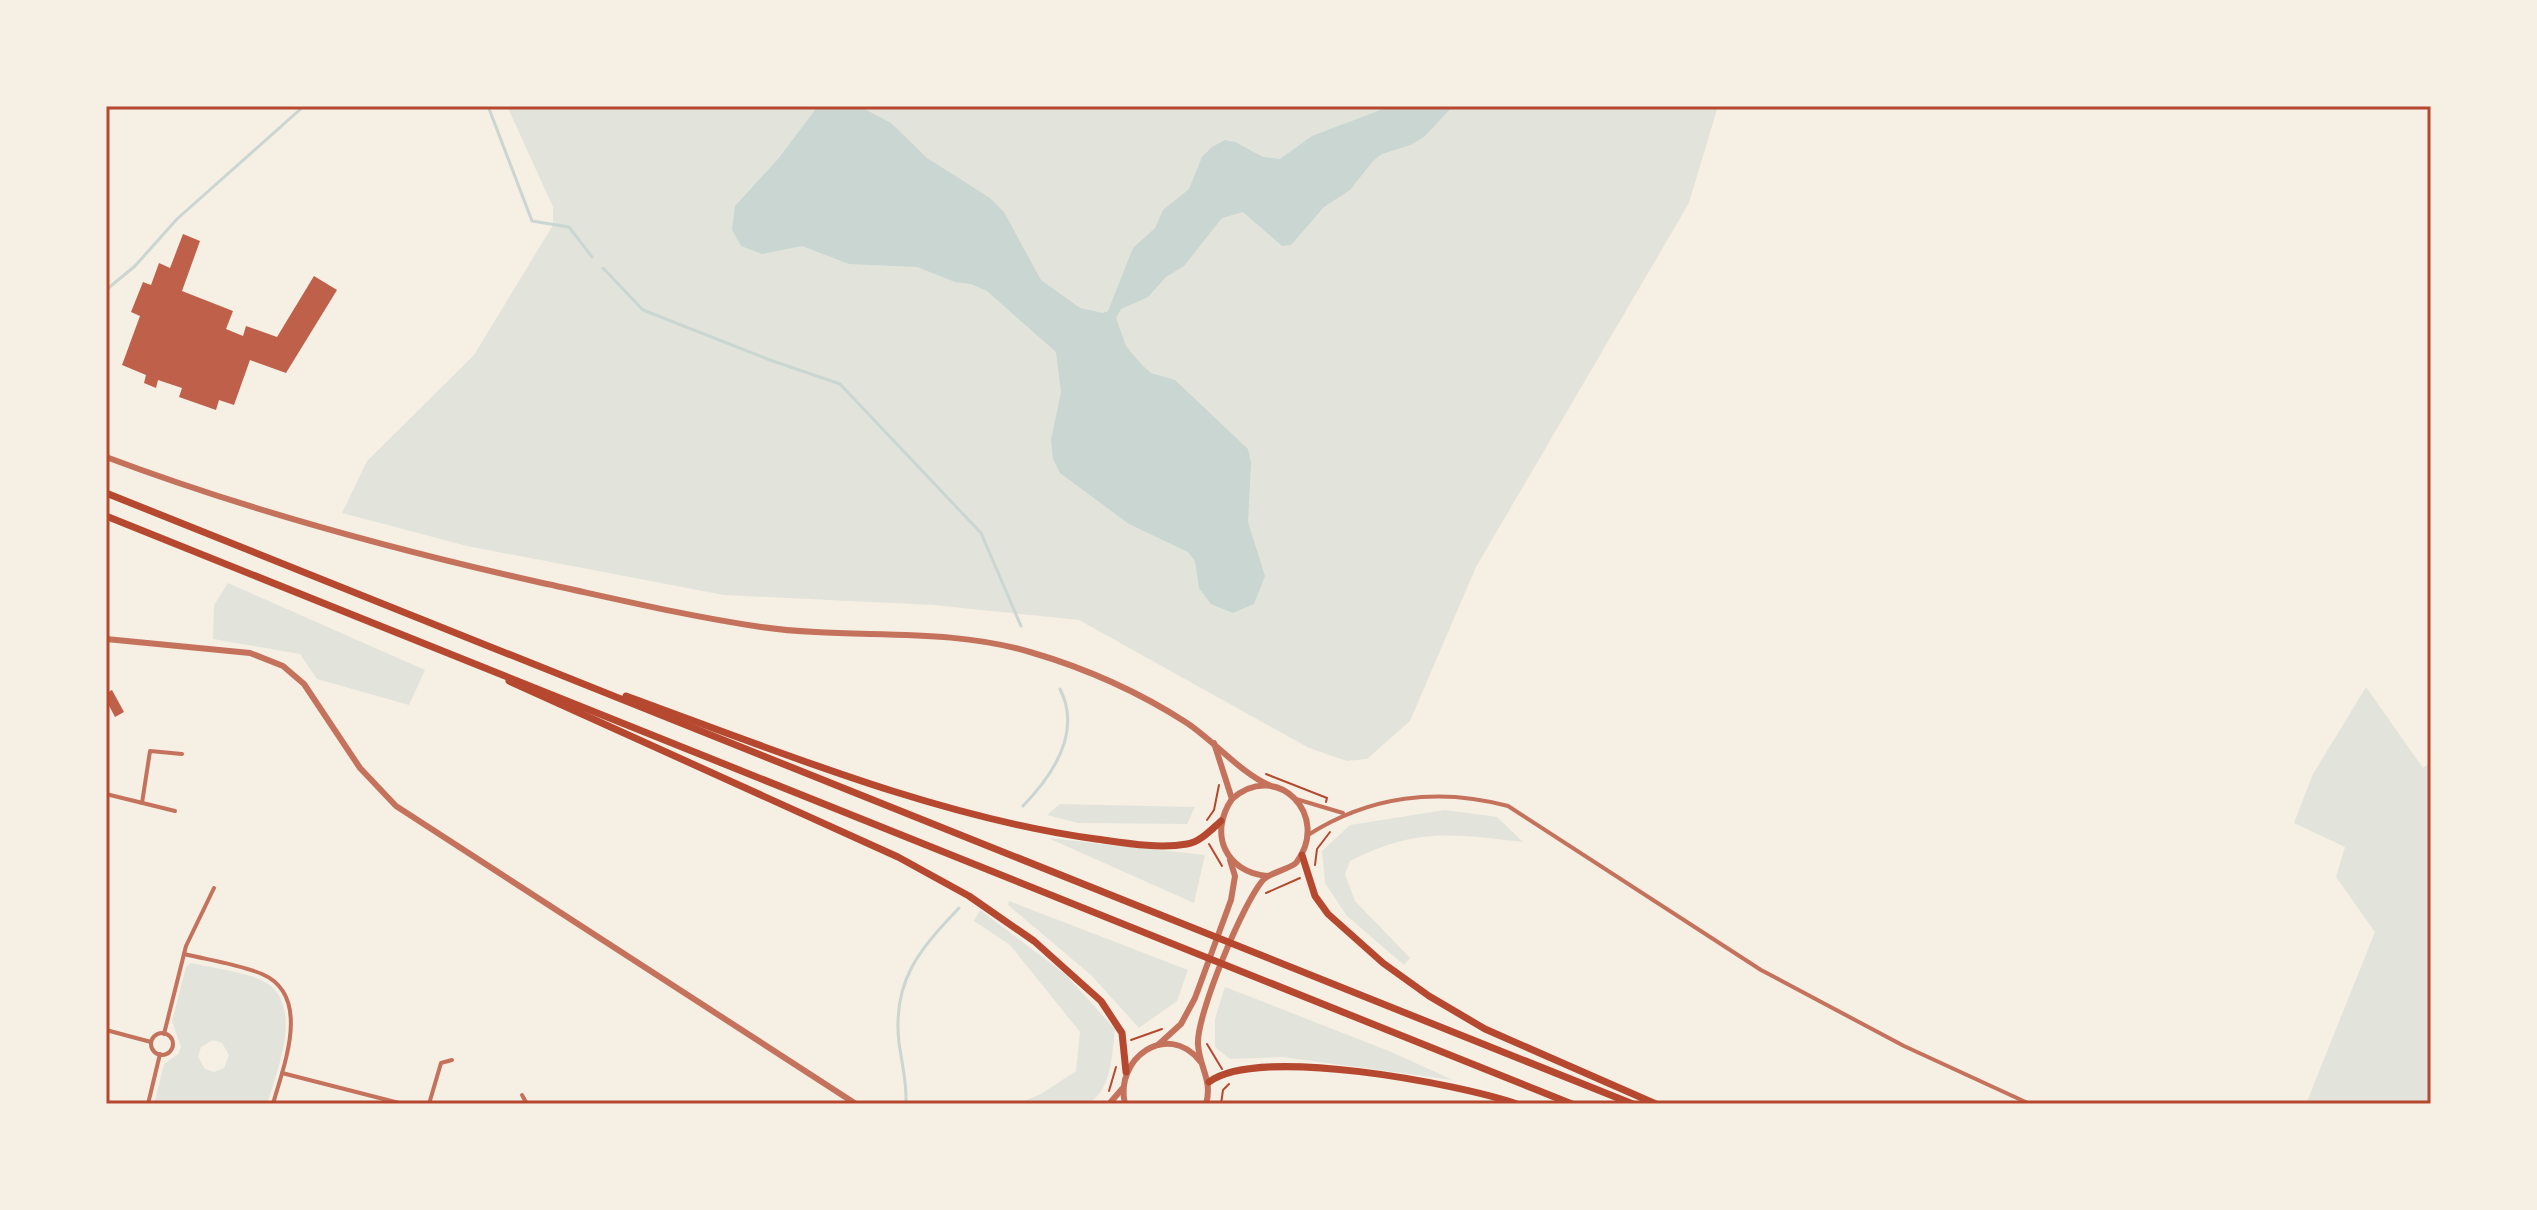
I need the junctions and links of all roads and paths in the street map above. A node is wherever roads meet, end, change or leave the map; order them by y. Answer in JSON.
{"nodes":[{"id":1,"x":106,"y":457,"type":"edge"},
{"id":2,"x":106,"y":493,"type":"edge"},
{"id":3,"x":106,"y":516,"type":"edge"},
{"id":4,"x":106,"y":639,"type":"edge"},
{"id":5,"x":478,"y":641,"type":"junction"},
{"id":6,"x":472,"y":662,"type":"junction"},
{"id":7,"x":1214,"y":743,"type":"junction"},
{"id":8,"x":182,"y":754,"type":"dead end"},
{"id":9,"x":1263,"y":774,"type":"dead end"},
{"id":10,"x":1222,"y":780,"type":"dead end"},
{"id":11,"x":1269,"y":785,"type":"junction"},
{"id":12,"x":106,"y":794,"type":"edge"},
{"id":13,"x":1232,"y":799,"type":"junction"},
{"id":14,"x":1296,"y":799,"type":"junction"},
{"id":15,"x":1326,"y":802,"type":"dead end"},
{"id":16,"x":142,"y":803,"type":"junction"},
{"id":17,"x":175,"y":811,"type":"dead end"},
{"id":18,"x":1343,"y":813,"type":"junction"},
{"id":19,"x":1221,"y":821,"type":"junction"},
{"id":20,"x":1204,"y":824,"type":"dead end"},
{"id":21,"x":1328,"y":828,"type":"dead end"},
{"id":22,"x":1308,"y":835,"type":"junction"},
{"id":23,"x":1206,"y":840,"type":"dead end"},
{"id":24,"x":1302,"y":855,"type":"junction"},
{"id":25,"x":1229,"y":858,"type":"junction"},
{"id":26,"x":1316,"y":874,"type":"dead end"},
{"id":27,"x":1267,"y":876,"type":"junction"},
{"id":28,"x":1302,"y":877,"type":"dead end"},
{"id":29,"x":1234,"y":882,"type":"junction"},
{"id":30,"x":214,"y":888,"type":"dead end"},
{"id":31,"x":1261,"y":897,"type":"dead end"},
{"id":32,"x":184,"y":954,"type":"junction"},
{"id":33,"x":1169,"y":1024,"type":"dead end"},
{"id":34,"x":106,"y":1030,"type":"edge"},
{"id":35,"x":164,"y":1034,"type":"junction"},
{"id":36,"x":1207,"y":1037,"type":"dead end"},
{"id":37,"x":1131,"y":1040,"type":"dead end"},
{"id":38,"x":151,"y":1042,"type":"junction"},
{"id":39,"x":1159,"y":1044,"type":"junction"},
{"id":40,"x":160,"y":1054,"type":"junction"},
{"id":41,"x":452,"y":1060,"type":"dead end"},
{"id":42,"x":1116,"y":1061,"type":"dead end"},
{"id":43,"x":1203,"y":1065,"type":"junction"},
{"id":44,"x":1223,"y":1070,"type":"dead end"},
{"id":45,"x":1126,"y":1072,"type":"junction"},
{"id":46,"x":282,"y":1073,"type":"junction"},
{"id":47,"x":1229,"y":1081,"type":"dead end"},
{"id":48,"x":1209,"y":1082,"type":"junction"},
{"id":49,"x":1122,"y":1089,"type":"junction"},
{"id":50,"x":522,"y":1095,"type":"dead end"},
{"id":51,"x":1104,"y":1096,"type":"dead end"},
{"id":52,"x":1208,"y":1102,"type":"edge"},
{"id":53,"x":148,"y":1104,"type":"edge"},
{"id":54,"x":273,"y":1104,"type":"edge"},
{"id":55,"x":403,"y":1104,"type":"edge"},
{"id":56,"x":429,"y":1104,"type":"edge"},
{"id":57,"x":527,"y":1104,"type":"edge"},
{"id":58,"x":856,"y":1104,"type":"edge"},
{"id":59,"x":1109,"y":1104,"type":"edge"},
{"id":60,"x":1125,"y":1104,"type":"edge"},
{"id":61,"x":1221,"y":1104,"type":"edge"},
{"id":62,"x":1517,"y":1104,"type":"edge"},
{"id":63,"x":1572,"y":1104,"type":"edge"},
{"id":64,"x":1633,"y":1104,"type":"edge"},
{"id":65,"x":1656,"y":1104,"type":"edge"},
{"id":66,"x":2030,"y":1104,"type":"edge"}],
"edges":[{"from":1,"to":7,"type":"street"},
{"from":2,"to":5,"type":"highway"},
{"from":3,"to":6,"type":"highway"},
{"from":4,"to":58,"type":"street"},
{"from":5,"to":19,"type":"highway"},
{"from":5,"to":64,"type":"highway"},
{"from":6,"to":45,"type":"highway"},
{"from":6,"to":63,"type":"highway"},
{"from":7,"to":11,"type":"street"},
{"from":7,"to":13,"type":"street"},
{"from":8,"to":16,"type":"street"},
{"from":9,"to":15,"type":"path"},
{"from":10,"to":20,"type":"path"},
{"from":11,"to":13,"type":"street"},
{"from":11,"to":14,"type":"street"},
{"from":12,"to":16,"type":"street"},
{"from":13,"to":19,"type":"street"},
{"from":14,"to":18,"type":"street"},
{"from":14,"to":22,"type":"street"},
{"from":16,"to":17,"type":"street"},
{"from":18,"to":22,"type":"street"},
{"from":18,"to":66,"type":"street"},
{"from":19,"to":25,"type":"street"},
{"from":21,"to":26,"type":"path"},
{"from":22,"to":24,"type":"street"},
{"from":23,"to":29,"type":"path"},
{"from":24,"to":27,"type":"street"},
{"from":24,"to":65,"type":"highway"},
{"from":25,"to":27,"type":"street"},
{"from":25,"to":29,"type":"street"},
{"from":27,"to":43,"type":"street"},
{"from":28,"to":31,"type":"path"},
{"from":29,"to":39,"type":"street"},
{"from":30,"to":32,"type":"street"},
{"from":32,"to":35,"type":"street"},
{"from":32,"to":46,"type":"street"},
{"from":33,"to":37,"type":"path"},
{"from":34,"to":38,"type":"street"},
{"from":35,"to":38,"type":"street"},
{"from":35,"to":40,"type":"street"},
{"from":36,"to":44,"type":"path"},
{"from":38,"to":40,"type":"street"},
{"from":39,"to":43,"type":"street"},
{"from":39,"to":45,"type":"street"},
{"from":40,"to":53,"type":"street"},
{"from":41,"to":56,"type":"street"},
{"from":42,"to":51,"type":"path"},
{"from":43,"to":48,"type":"street"},
{"from":45,"to":49,"type":"street"},
{"from":46,"to":54,"type":"street"},
{"from":46,"to":55,"type":"street"},
{"from":47,"to":61,"type":"path"},
{"from":48,"to":52,"type":"street"},
{"from":48,"to":62,"type":"highway"},
{"from":49,"to":59,"type":"street"},
{"from":49,"to":60,"type":"street"},
{"from":50,"to":57,"type":"street"}]}
